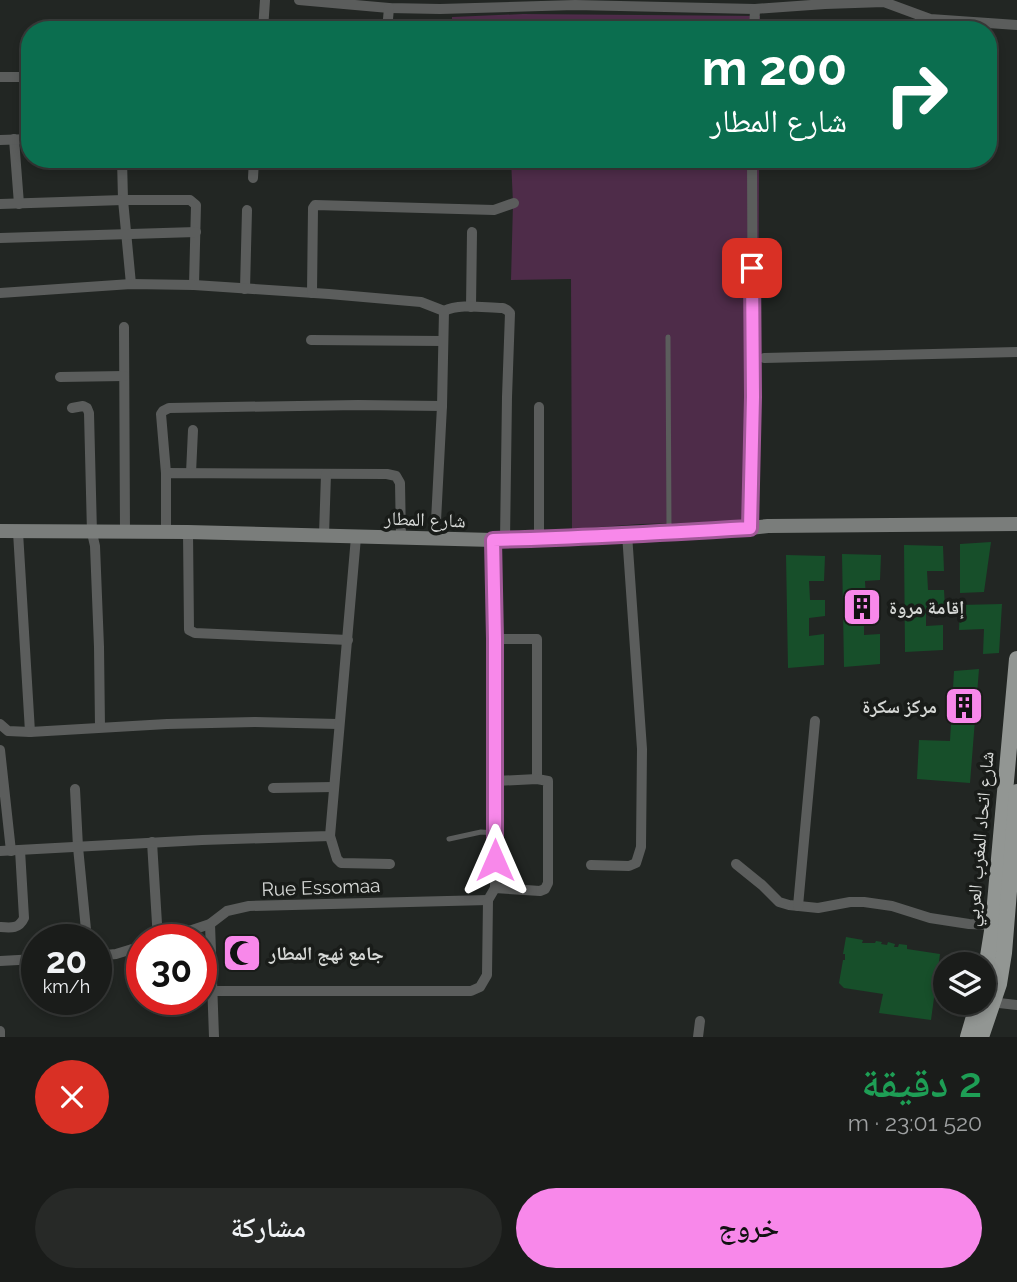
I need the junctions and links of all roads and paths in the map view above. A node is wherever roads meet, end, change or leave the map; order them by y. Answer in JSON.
{"nodes":[{"id":1,"x":265,"y":0,"type":"edge"},
{"id":2,"x":299,"y":0,"type":"edge"},
{"id":3,"x":575,"y":2,"type":"edge"},
{"id":4,"x":441,"y":5,"type":"edge"},
{"id":5,"x":388,"y":8,"type":"junction"},
{"id":6,"x":755,"y":9,"type":"junction"},
{"id":7,"x":264,"y":21,"type":"edge"},
{"id":8,"x":387,"y":21,"type":"edge"},
{"id":9,"x":754,"y":21,"type":"edge"},
{"id":10,"x":955,"y":21,"type":"edge"},
{"id":11,"x":997,"y":24,"type":"edge"},
{"id":12,"x":1017,"y":26,"type":"edge"},
{"id":13,"x":0,"y":77,"type":"edge"},
{"id":14,"x":21,"y":77,"type":"edge"},
{"id":15,"x":14,"y":139,"type":"junction"},
{"id":16,"x":21,"y":139,"type":"edge"},
{"id":17,"x":0,"y":140,"type":"edge"},
{"id":18,"x":122,"y":168,"type":"edge"},
{"id":19,"x":254,"y":168,"type":"edge"},
{"id":20,"x":752,"y":168,"type":"edge"},
{"id":21,"x":253,"y":178,"type":"dead end"},
{"id":22,"x":123,"y":200,"type":"junction"},
{"id":23,"x":514,"y":203,"type":"dead end"},
{"id":24,"x":0,"y":204,"type":"edge"},
{"id":25,"x":19,"y":204,"type":"junction"},
{"id":26,"x":247,"y":210,"type":"dead end"},
{"id":27,"x":196,"y":232,"type":"junction"},
{"id":28,"x":472,"y":232,"type":"dead end"},
{"id":29,"x":126,"y":235,"type":"junction"},
{"id":30,"x":0,"y":238,"type":"edge"},
{"id":31,"x":131,"y":284,"type":"junction"},
{"id":32,"x":194,"y":285,"type":"junction"},
{"id":33,"x":244,"y":289,"type":"junction"},
{"id":34,"x":0,"y":293,"type":"edge"},
{"id":35,"x":312,"y":293,"type":"junction"},
{"id":36,"x":471,"y":307,"type":"junction"},
{"id":37,"x":444,"y":312,"type":"junction"},
{"id":38,"x":124,"y":327,"type":"dead end"},
{"id":39,"x":668,"y":337,"type":"dead end"},
{"id":40,"x":311,"y":340,"type":"dead end"},
{"id":41,"x":443,"y":341,"type":"junction"},
{"id":42,"x":1017,"y":352,"type":"edge"},
{"id":43,"x":764,"y":358,"type":"dead end"},
{"id":44,"x":124,"y":376,"type":"junction"},
{"id":45,"x":60,"y":377,"type":"dead end"},
{"id":46,"x":442,"y":406,"type":"junction"},
{"id":47,"x":539,"y":407,"type":"dead end"},
{"id":48,"x":72,"y":408,"type":"dead end"},
{"id":49,"x":193,"y":430,"type":"dead end"},
{"id":50,"x":166,"y":473,"type":"junction"},
{"id":51,"x":191,"y":473,"type":"junction"},
{"id":52,"x":326,"y":474,"type":"junction"},
{"id":53,"x":1017,"y":524,"type":"edge"},
{"id":54,"x":750,"y":528,"type":"junction"},
{"id":55,"x":0,"y":531,"type":"edge"},
{"id":56,"x":18,"y":532,"type":"junction"},
{"id":57,"x":188,"y":532,"type":"junction"},
{"id":58,"x":669,"y":532,"type":"junction"},
{"id":59,"x":92,"y":533,"type":"junction"},
{"id":60,"x":125,"y":533,"type":"junction"},
{"id":61,"x":166,"y":533,"type":"junction"},
{"id":62,"x":626,"y":534,"type":"junction"},
{"id":63,"x":324,"y":535,"type":"junction"},
{"id":64,"x":356,"y":537,"type":"junction"},
{"id":65,"x":401,"y":538,"type":"junction"},
{"id":66,"x":435,"y":540,"type":"junction"},
{"id":67,"x":499,"y":540,"type":"junction"},
{"id":68,"x":539,"y":540,"type":"junction"},
{"id":69,"x":348,"y":639,"type":"junction"},
{"id":70,"x":495,"y":639,"type":"junction"},
{"id":71,"x":1017,"y":659,"type":"edge"},
{"id":72,"x":815,"y":721,"type":"dead end"},
{"id":73,"x":0,"y":724,"type":"edge"},
{"id":74,"x":338,"y":724,"type":"junction"},
{"id":75,"x":100,"y":727,"type":"junction"},
{"id":76,"x":30,"y":732,"type":"junction"},
{"id":77,"x":0,"y":750,"type":"edge"},
{"id":78,"x":537,"y":779,"type":"junction"},
{"id":79,"x":496,"y":781,"type":"junction"},
{"id":80,"x":333,"y":787,"type":"junction"},
{"id":81,"x":273,"y":788,"type":"dead end"},
{"id":82,"x":75,"y":789,"type":"dead end"},
{"id":83,"x":1017,"y":792,"type":"edge"},
{"id":84,"x":495,"y":832,"type":"junction"},
{"id":85,"x":330,"y":836,"type":"junction"},
{"id":86,"x":449,"y":839,"type":"dead end"},
{"id":87,"x":152,"y":842,"type":"junction"},
{"id":88,"x":78,"y":846,"type":"junction"},
{"id":89,"x":10,"y":851,"type":"edge"},
{"id":90,"x":390,"y":864,"type":"dead end"},
{"id":91,"x":736,"y":864,"type":"dead end"},
{"id":92,"x":591,"y":865,"type":"dead end"},
{"id":93,"x":495,"y":888,"type":"junction"},
{"id":94,"x":488,"y":900,"type":"junction"},
{"id":95,"x":798,"y":906,"type":"junction"},
{"id":96,"x":85,"y":924,"type":"edge"},
{"id":97,"x":159,"y":924,"type":"edge"},
{"id":98,"x":210,"y":924,"type":"edge"},
{"id":99,"x":993,"y":925,"type":"junction"},
{"id":100,"x":0,"y":927,"type":"edge"},
{"id":101,"x":989,"y":952,"type":"edge"},
{"id":102,"x":21,"y":960,"type":"edge"},
{"id":103,"x":0,"y":961,"type":"edge"},
{"id":104,"x":996,"y":988,"type":"edge"},
{"id":105,"x":217,"y":992,"type":"edge"},
{"id":106,"x":996,"y":1003,"type":"edge"},
{"id":107,"x":1017,"y":1005,"type":"edge"},
{"id":108,"x":214,"y":1015,"type":"edge"},
{"id":109,"x":979,"y":1015,"type":"edge"},
{"id":110,"x":984,"y":1015,"type":"edge"},
{"id":111,"x":700,"y":1021,"type":"dead end"},
{"id":112,"x":0,"y":1031,"type":"edge"},
{"id":113,"x":0,"y":1037,"type":"edge"},
{"id":114,"x":214,"y":1037,"type":"edge"},
{"id":115,"x":698,"y":1037,"type":"edge"},
{"id":116,"x":968,"y":1037,"type":"edge"},
{"id":117,"x":981,"y":1037,"type":"edge"}],
"edges":[{"from":1,"to":7,"type":"street"},
{"from":2,"to":5,"type":"street"},
{"from":3,"to":4,"type":"street"},
{"from":3,"to":6,"type":"street"},
{"from":4,"to":5,"type":"street"},
{"from":5,"to":8,"type":"street"},
{"from":6,"to":9,"type":"street"},
{"from":6,"to":10,"type":"street"},
{"from":11,"to":12,"type":"street"},
{"from":13,"to":14,"type":"street"},
{"from":15,"to":16,"type":"street"},
{"from":15,"to":17,"type":"street"},
{"from":15,"to":25,"type":"street"},
{"from":18,"to":22,"type":"street"},
{"from":19,"to":21,"type":"street"},
{"from":20,"to":54,"type":"street"},
{"from":22,"to":25,"type":"street"},
{"from":22,"to":27,"type":"street"},
{"from":22,"to":29,"type":"street"},
{"from":23,"to":35,"type":"street"},
{"from":24,"to":25,"type":"street"},
{"from":26,"to":33,"type":"street"},
{"from":27,"to":29,"type":"street"},
{"from":27,"to":32,"type":"street"},
{"from":28,"to":36,"type":"street"},
{"from":29,"to":30,"type":"street"},
{"from":29,"to":31,"type":"street"},
{"from":31,"to":32,"type":"street"},
{"from":31,"to":34,"type":"street"},
{"from":32,"to":33,"type":"street"},
{"from":33,"to":35,"type":"street"},
{"from":35,"to":37,"type":"street"},
{"from":36,"to":37,"type":"street"},
{"from":36,"to":67,"type":"street"},
{"from":37,"to":41,"type":"street"},
{"from":38,"to":44,"type":"street"},
{"from":39,"to":58,"type":"lane"},
{"from":40,"to":41,"type":"street"},
{"from":41,"to":46,"type":"street"},
{"from":42,"to":43,"type":"street"},
{"from":44,"to":45,"type":"street"},
{"from":44,"to":60,"type":"street"},
{"from":46,"to":50,"type":"street"},
{"from":46,"to":66,"type":"street"},
{"from":47,"to":68,"type":"street"},
{"from":48,"to":59,"type":"street"},
{"from":49,"to":51,"type":"street"},
{"from":50,"to":51,"type":"street"},
{"from":50,"to":61,"type":"street"},
{"from":51,"to":52,"type":"street"},
{"from":52,"to":63,"type":"street"},
{"from":52,"to":65,"type":"street"},
{"from":53,"to":54,"type":"street","name":"شارع المطار"},
{"from":54,"to":58,"type":"street","name":"شارع المطار"},
{"from":55,"to":56,"type":"street","name":"شارع المطار"},
{"from":56,"to":59,"type":"street","name":"شارع المطار"},
{"from":56,"to":76,"type":"street"},
{"from":57,"to":61,"type":"street","name":"شارع المطار"},
{"from":57,"to":63,"type":"street","name":"شارع المطار"},
{"from":57,"to":69,"type":"street"},
{"from":58,"to":62,"type":"street","name":"شارع المطار"},
{"from":59,"to":60,"type":"street","name":"شارع المطار"},
{"from":59,"to":75,"type":"street"},
{"from":60,"to":61,"type":"street","name":"شارع المطار"},
{"from":62,"to":68,"type":"street","name":"شارع المطار"},
{"from":62,"to":92,"type":"street"},
{"from":63,"to":64,"type":"street","name":"شارع المطار"},
{"from":64,"to":65,"type":"street","name":"شارع المطار"},
{"from":64,"to":69,"type":"street"},
{"from":65,"to":66,"type":"street","name":"شارع المطار"},
{"from":66,"to":67,"type":"street","name":"شارع المطار"},
{"from":67,"to":68,"type":"street","name":"شارع المطار"},
{"from":67,"to":70,"type":"street"},
{"from":69,"to":74,"type":"street"},
{"from":70,"to":78,"type":"street"},
{"from":70,"to":79,"type":"street"},
{"from":71,"to":99,"type":"main road","name":"شارع اتحاد المغرب العربي"},
{"from":72,"to":95,"type":"street"},
{"from":73,"to":76,"type":"street"},
{"from":74,"to":75,"type":"street"},
{"from":74,"to":80,"type":"street"},
{"from":75,"to":76,"type":"street"},
{"from":77,"to":89,"type":"street"},
{"from":78,"to":79,"type":"street"},
{"from":78,"to":93,"type":"street"},
{"from":79,"to":84,"type":"street"},
{"from":80,"to":81,"type":"street"},
{"from":80,"to":85,"type":"street"},
{"from":82,"to":88,"type":"street"},
{"from":83,"to":104,"type":"main road","name":"شارع اتحاد المغرب العربي"},
{"from":84,"to":86,"type":"lane"},
{"from":84,"to":93,"type":"street"},
{"from":85,"to":87,"type":"street"},
{"from":85,"to":90,"type":"street"},
{"from":87,"to":88,"type":"street"},
{"from":87,"to":97,"type":"street"},
{"from":88,"to":89,"type":"street"},
{"from":88,"to":96,"type":"street"},
{"from":89,"to":100,"type":"street"},
{"from":91,"to":95,"type":"street"},
{"from":93,"to":94,"type":"street"},
{"from":94,"to":98,"type":"street","name":"Rue Essomaa"},
{"from":94,"to":105,"type":"street"},
{"from":95,"to":99,"type":"street"},
{"from":99,"to":101,"type":"main road","name":"شارع اتحاد المغرب العربي"},
{"from":102,"to":103,"type":"street"},
{"from":106,"to":107,"type":"street"},
{"from":108,"to":114,"type":"street"},
{"from":109,"to":116,"type":"main road","name":"شارع اتحاد المغرب العربي"},
{"from":110,"to":117,"type":"main road","name":"شارع اتحاد المغرب العربي"},
{"from":111,"to":115,"type":"street"},
{"from":112,"to":113,"type":"street"}]}
